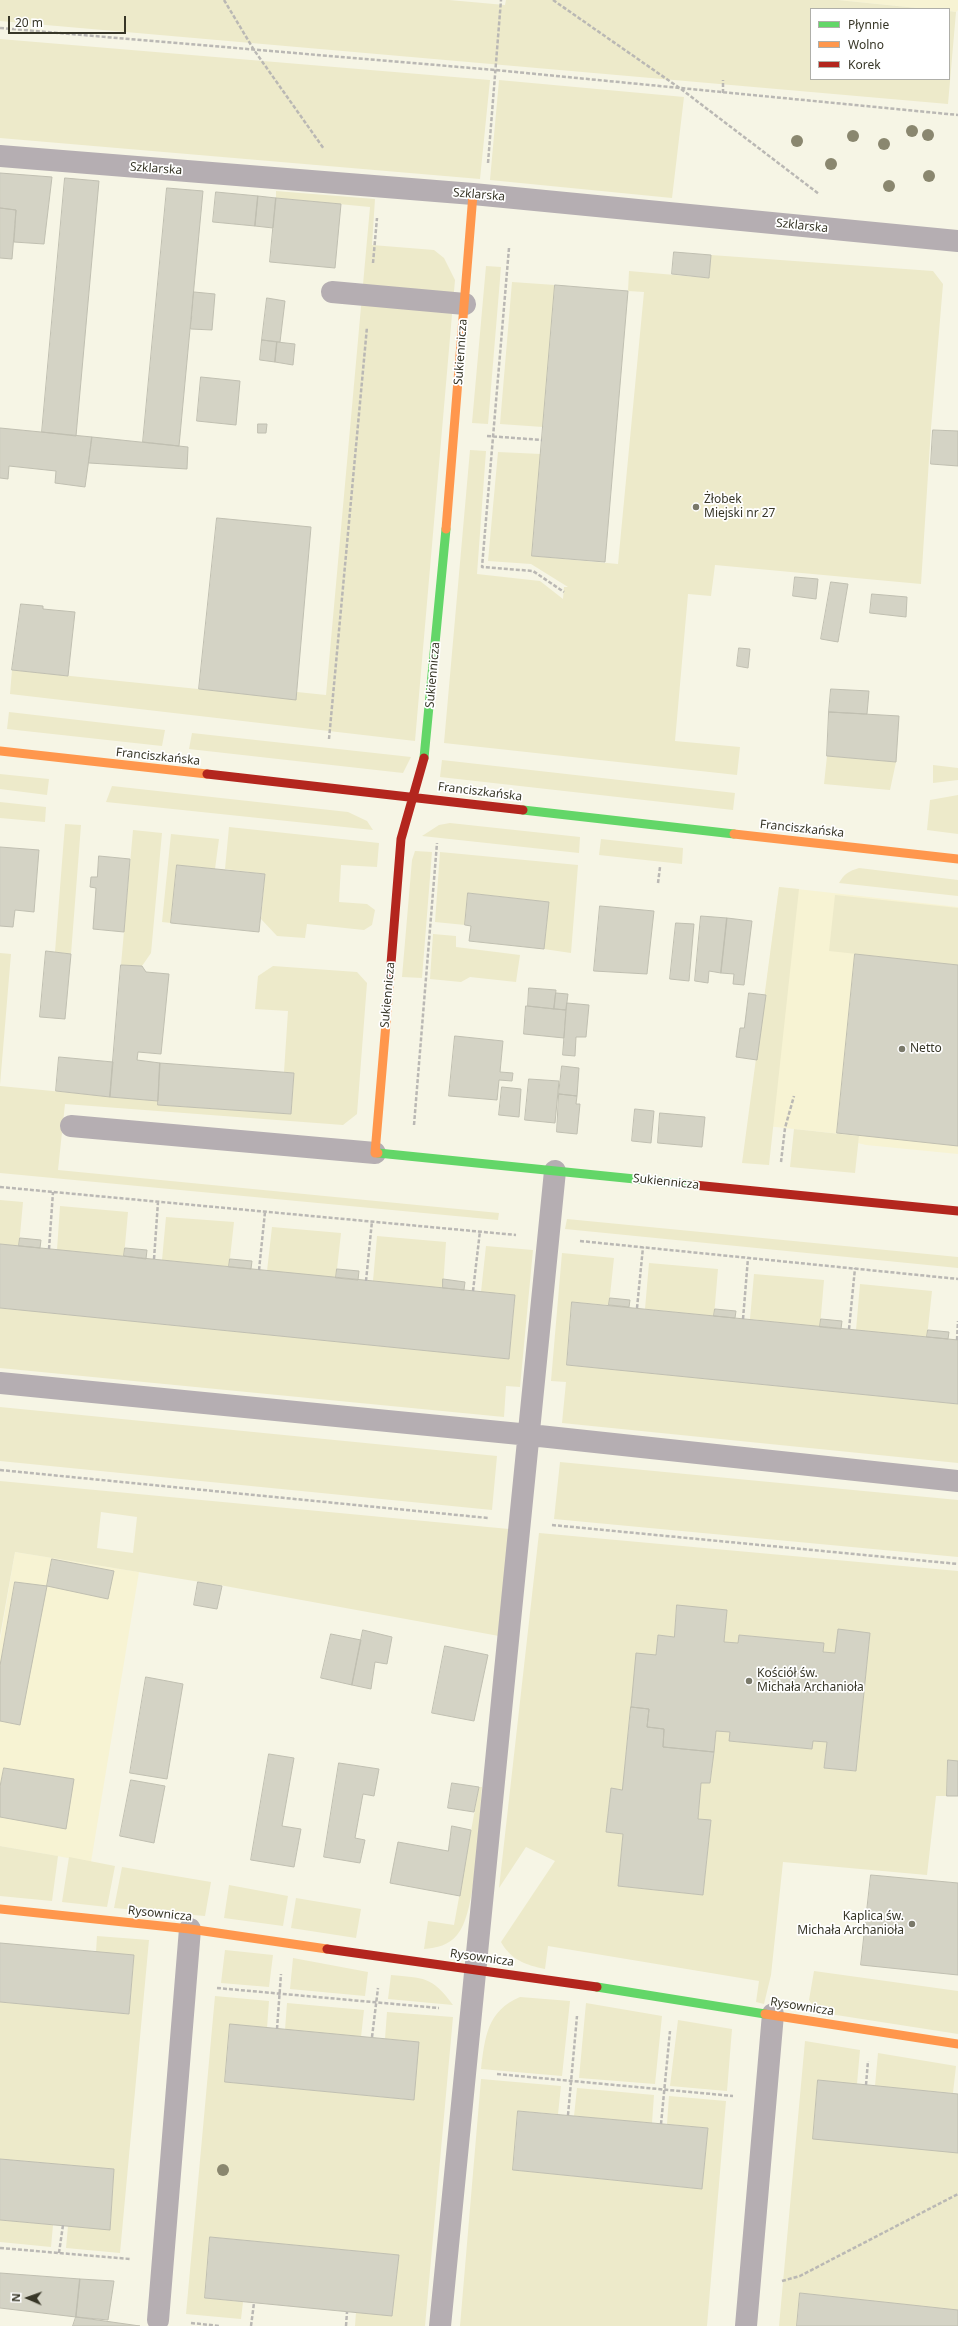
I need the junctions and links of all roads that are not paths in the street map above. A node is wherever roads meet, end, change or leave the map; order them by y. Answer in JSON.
{"nodes":[{"id":1,"x":0,"y":156,"type":"edge"},
{"id":2,"x":479,"y":195,"type":"junction"},
{"id":3,"x":958,"y":242,"type":"edge"},
{"id":4,"x":332,"y":292,"type":"dead end"},
{"id":5,"x":465,"y":304,"type":"junction"},
{"id":6,"x":0,"y":751,"type":"edge"},
{"id":7,"x":414,"y":797,"type":"junction"},
{"id":8,"x":958,"y":859,"type":"edge"},
{"id":9,"x":71,"y":1126,"type":"dead end"},
{"id":10,"x":375,"y":1153,"type":"junction"},
{"id":11,"x":555,"y":1171,"type":"junction"},
{"id":12,"x":958,"y":1211,"type":"edge"},
{"id":13,"x":0,"y":1383,"type":"edge"},
{"id":14,"x":530,"y":1435,"type":"junction"},
{"id":15,"x":958,"y":1481,"type":"edge"},
{"id":16,"x":0,"y":1909,"type":"edge"},
{"id":17,"x":190,"y":1928,"type":"junction"},
{"id":18,"x":474,"y":1969,"type":"junction"},
{"id":19,"x":773,"y":2014,"type":"junction"},
{"id":20,"x":958,"y":2044,"type":"edge"},
{"id":21,"x":158,"y":2320,"type":"dead end"},
{"id":22,"x":440,"y":2326,"type":"edge"},
{"id":23,"x":746,"y":2326,"type":"edge"}],
"edges":[{"from":1,"to":2,"type":"street","name":"Szklarska"},
{"from":2,"to":3,"type":"street","name":"Szklarska"},
{"from":2,"to":5,"type":"street","name":"Sukiennicza"},
{"from":4,"to":5,"type":"street"},
{"from":5,"to":7,"type":"street","name":"Sukiennicza"},
{"from":6,"to":7,"type":"street","name":"Franciszkańska"},
{"from":7,"to":8,"type":"street","name":"Franciszkańska"},
{"from":7,"to":10,"type":"street","name":"Sukiennicza"},
{"from":9,"to":10,"type":"street","name":"Sukiennicza"},
{"from":10,"to":11,"type":"street","name":"Sukiennicza"},
{"from":11,"to":12,"type":"street","name":"Sukiennicza"},
{"from":11,"to":14,"type":"street"},
{"from":13,"to":14,"type":"street"},
{"from":14,"to":15,"type":"street"},
{"from":14,"to":18,"type":"street"},
{"from":16,"to":17,"type":"street","name":"Rysownicza"},
{"from":17,"to":18,"type":"street","name":"Rysownicza"},
{"from":17,"to":21,"type":"street"},
{"from":18,"to":19,"type":"street","name":"Rysownicza"},
{"from":18,"to":22,"type":"street"},
{"from":19,"to":20,"type":"street","name":"Rysownicza"},
{"from":19,"to":23,"type":"street"}]}
